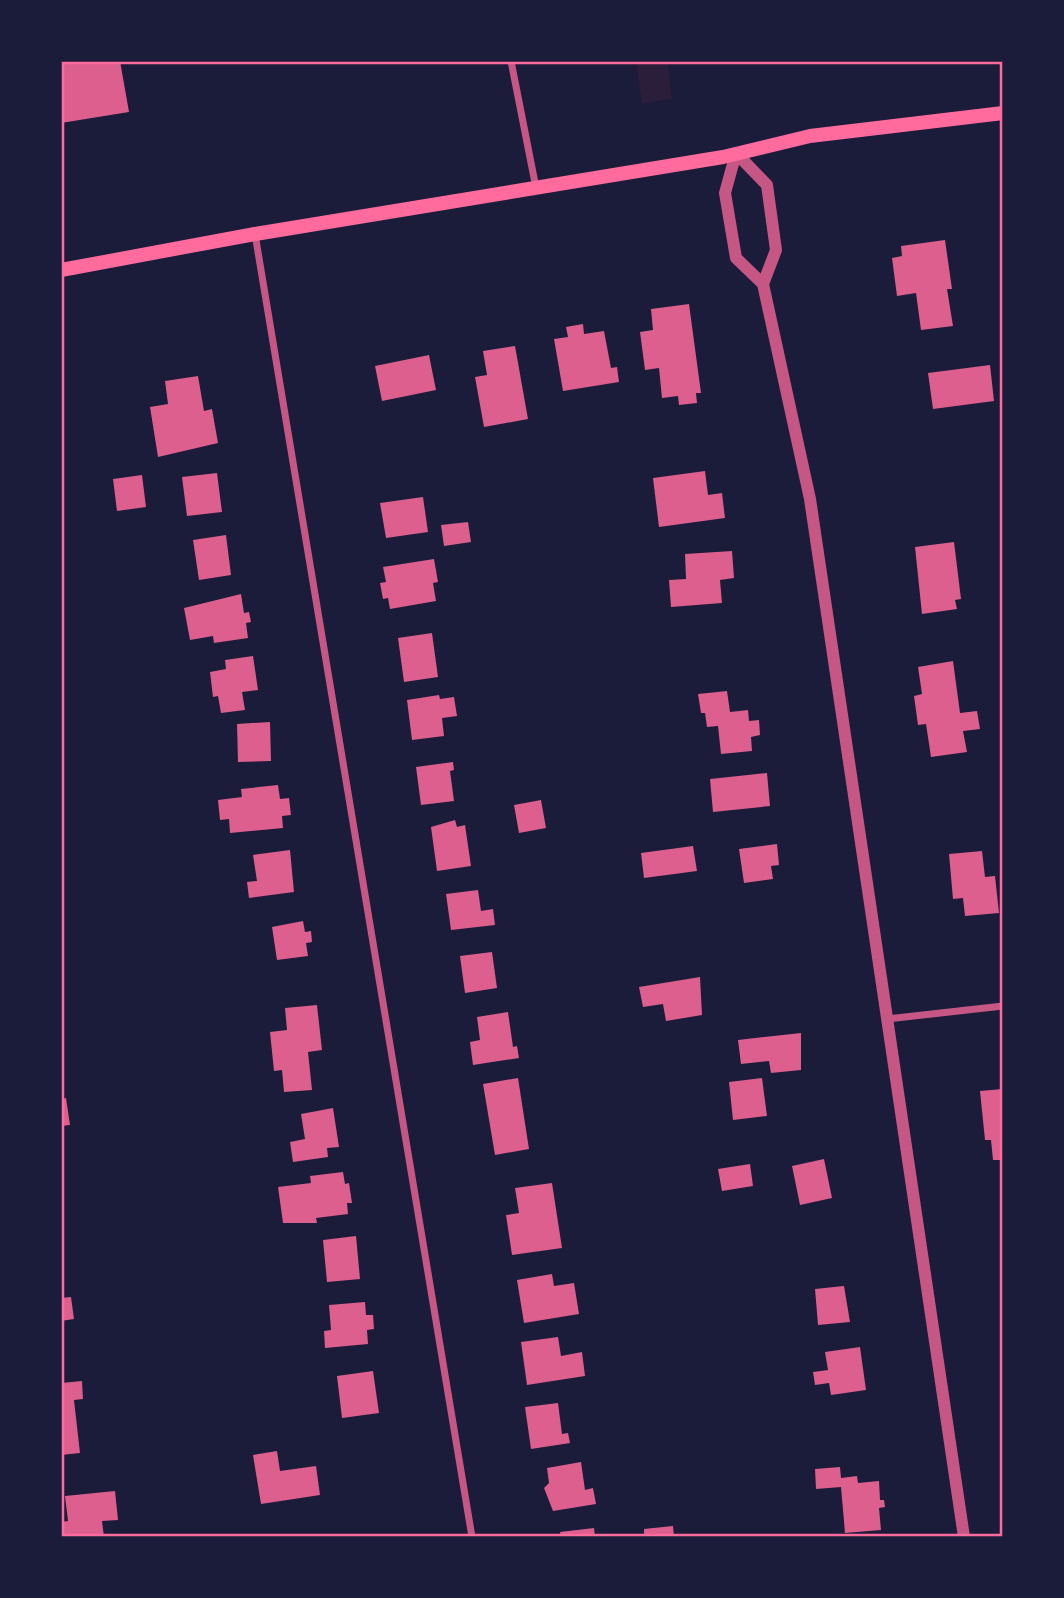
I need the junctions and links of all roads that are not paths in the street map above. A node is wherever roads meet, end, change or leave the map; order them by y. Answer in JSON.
{"nodes":[{"id":1,"x":511,"y":61,"type":"edge"},
{"id":2,"x":1003,"y":113,"type":"edge"},
{"id":3,"x":736,"y":153,"type":"junction"},
{"id":4,"x":536,"y":189,"type":"junction"},
{"id":5,"x":255,"y":234,"type":"junction"},
{"id":6,"x":61,"y":270,"type":"edge"},
{"id":7,"x":763,"y":284,"type":"junction"},
{"id":8,"x":1003,"y":1006,"type":"edge"},
{"id":9,"x":887,"y":1019,"type":"junction"},
{"id":10,"x":472,"y":1537,"type":"edge"},
{"id":11,"x":964,"y":1537,"type":"edge"}],
"edges":[{"from":1,"to":4,"type":"street"},
{"from":2,"to":3,"type":"main road"},
{"from":3,"to":4,"type":"main road"},
{"from":3,"to":7,"type":"street"},
{"from":3,"to":7,"type":"street"},
{"from":4,"to":5,"type":"main road"},
{"from":5,"to":6,"type":"main road"},
{"from":5,"to":10,"type":"street"},
{"from":7,"to":9,"type":"street"},
{"from":8,"to":9,"type":"street"},
{"from":9,"to":11,"type":"street"}]}
